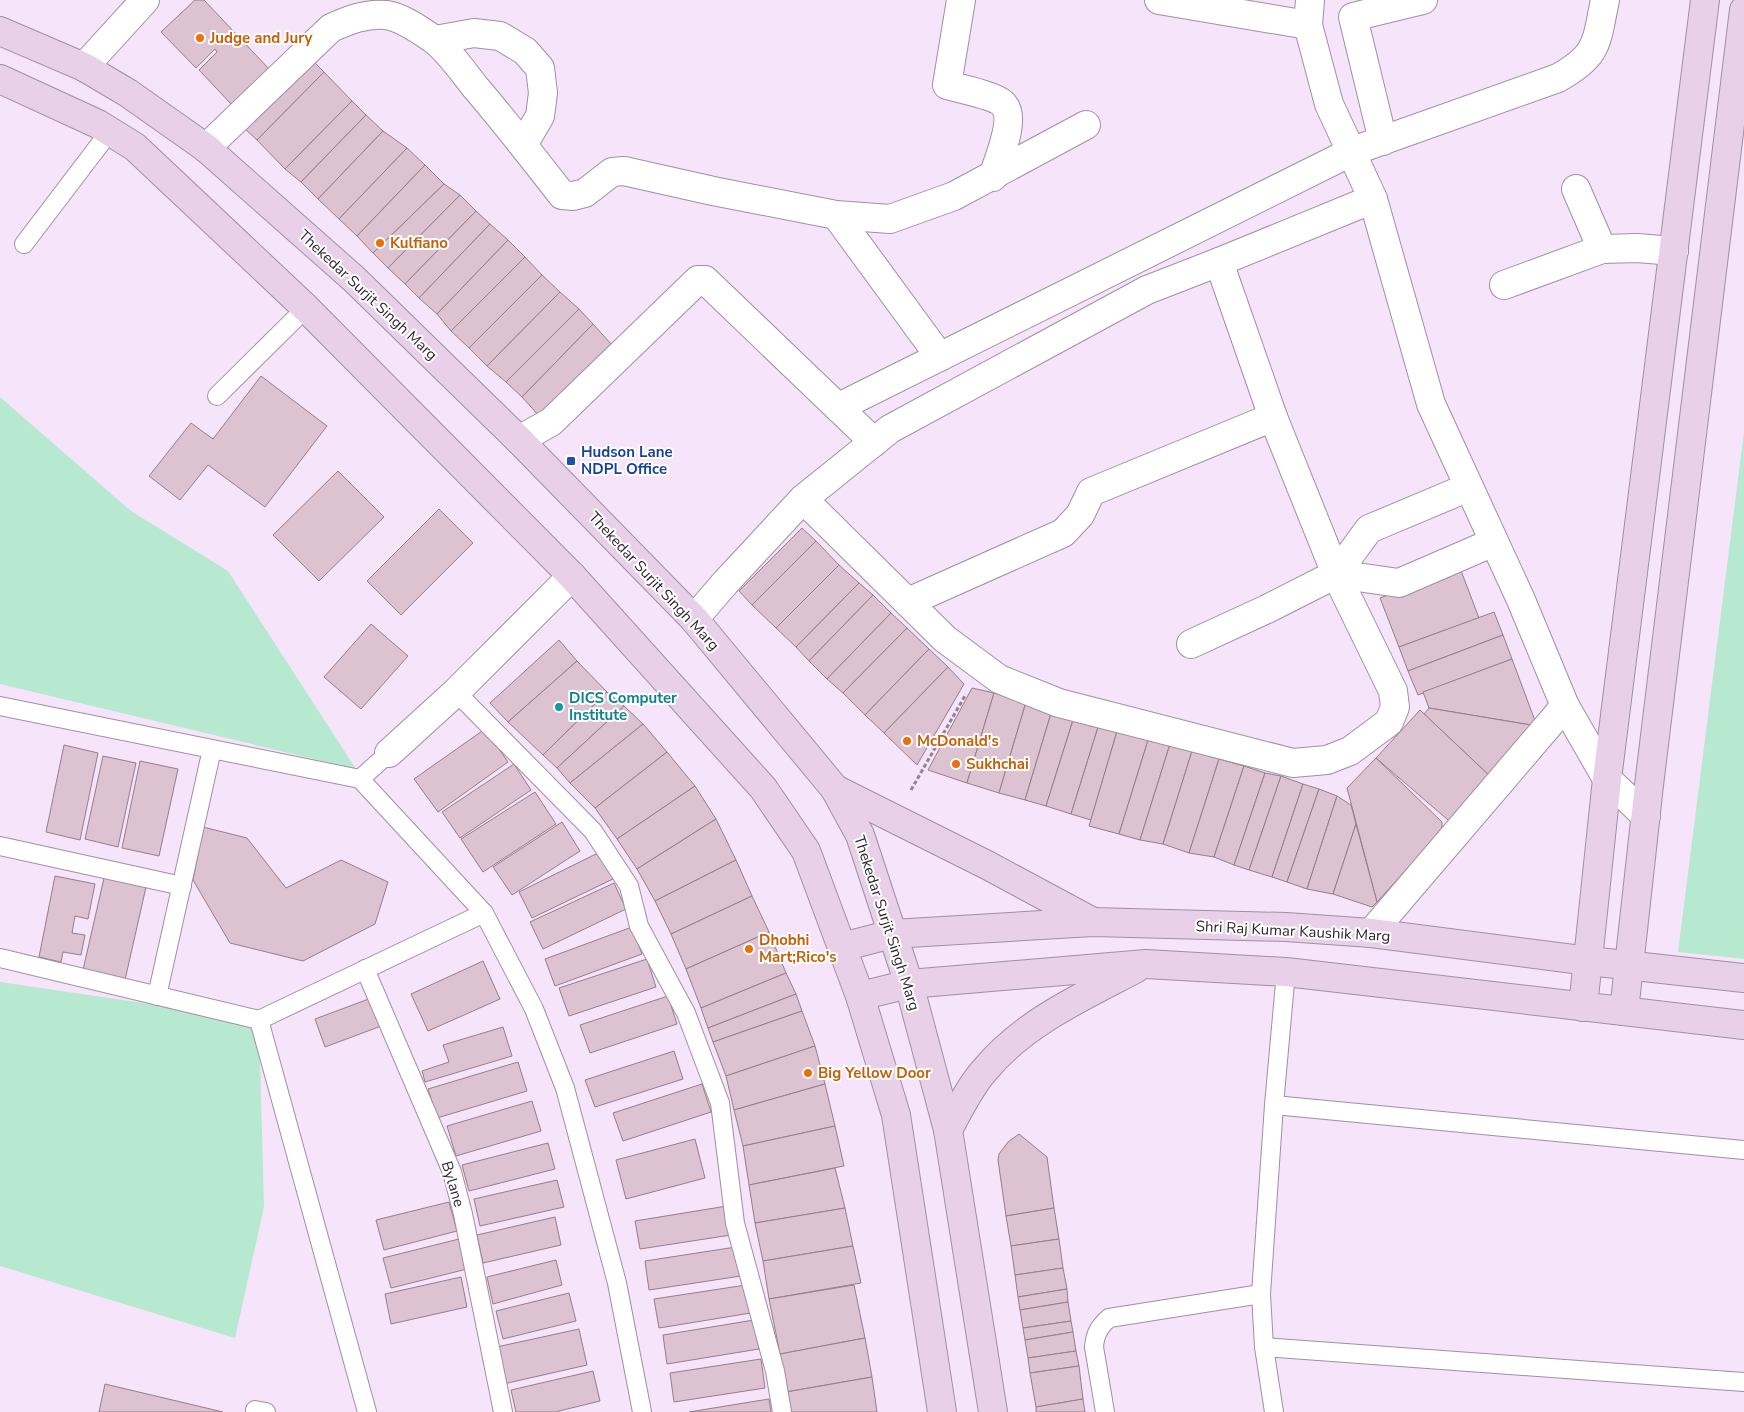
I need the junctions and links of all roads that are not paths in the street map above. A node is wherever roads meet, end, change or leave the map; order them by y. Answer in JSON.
{"nodes":[{"id":1,"x":145,"y":0,"type":"edge"},
{"id":2,"x":961,"y":0,"type":"edge"},
{"id":3,"x":1159,"y":0,"type":"edge"},
{"id":4,"x":1423,"y":0,"type":"edge"},
{"id":5,"x":1605,"y":0,"type":"edge"},
{"id":6,"x":1705,"y":0,"type":"edge"},
{"id":7,"x":1352,"y":9,"type":"edge"},
{"id":8,"x":1744,"y":10,"type":"edge"},
{"id":9,"x":1309,"y":12,"type":"edge"},
{"id":10,"x":0,"y":30,"type":"edge"},
{"id":11,"x":434,"y":40,"type":"junction"},
{"id":12,"x":84,"y":67,"type":"junction"},
{"id":13,"x":0,"y":79,"type":"edge"},
{"id":14,"x":1086,"y":125,"type":"dead end"},
{"id":15,"x":110,"y":131,"type":"junction"},
{"id":16,"x":1384,"y":141,"type":"junction"},
{"id":17,"x":524,"y":145,"type":"junction"},
{"id":18,"x":206,"y":148,"type":"junction"},
{"id":19,"x":1352,"y":152,"type":"junction"},
{"id":20,"x":993,"y":176,"type":"junction"},
{"id":21,"x":1576,"y":189,"type":"dead end"},
{"id":22,"x":1373,"y":199,"type":"junction"},
{"id":23,"x":836,"y":215,"type":"junction"},
{"id":24,"x":24,"y":244,"type":"dead end"},
{"id":25,"x":1602,"y":249,"type":"junction"},
{"id":26,"x":1674,"y":251,"type":"junction"},
{"id":27,"x":1219,"y":262,"type":"junction"},
{"id":28,"x":1504,"y":285,"type":"dead end"},
{"id":29,"x":306,"y":308,"type":"junction"},
{"id":30,"x":940,"y":357,"type":"junction"},
{"id":31,"x":217,"y":396,"type":"dead end"},
{"id":32,"x":839,"y":407,"type":"junction"},
{"id":33,"x":1273,"y":417,"type":"junction"},
{"id":34,"x":519,"y":440,"type":"junction"},
{"id":35,"x":874,"y":442,"type":"junction"},
{"id":36,"x":1469,"y":488,"type":"junction"},
{"id":37,"x":803,"y":499,"type":"junction"},
{"id":38,"x":1494,"y":542,"type":"junction"},
{"id":39,"x":1336,"y":574,"type":"junction"},
{"id":40,"x":572,"y":576,"type":"junction"},
{"id":41,"x":908,"y":602,"type":"junction"},
{"id":42,"x":694,"y":619,"type":"junction"},
{"id":43,"x":1191,"y":644,"type":"dead end"},
{"id":44,"x":456,"y":692,"type":"junction"},
{"id":45,"x":0,"y":706,"type":"edge"},
{"id":46,"x":1565,"y":706,"type":"junction"},
{"id":47,"x":212,"y":749,"type":"junction"},
{"id":48,"x":389,"y":753,"type":"joint"},
{"id":49,"x":360,"y":779,"type":"junction"},
{"id":50,"x":1608,"y":779,"type":"junction"},
{"id":51,"x":835,"y":788,"type":"junction"},
{"id":52,"x":1646,"y":816,"type":"junction"},
{"id":53,"x":0,"y":846,"type":"edge"},
{"id":54,"x":182,"y":886,"type":"junction"},
{"id":55,"x":484,"y":912,"type":"junction"},
{"id":56,"x":1093,"y":922,"type":"junction"},
{"id":57,"x":1371,"y":933,"type":"junction"},
{"id":58,"x":892,"y":934,"type":"junction"},
{"id":59,"x":842,"y":947,"type":"junction"},
{"id":60,"x":0,"y":958,"type":"edge"},
{"id":61,"x":1589,"y":961,"type":"junction"},
{"id":62,"x":1146,"y":964,"type":"junction"},
{"id":63,"x":1629,"y":965,"type":"junction"},
{"id":64,"x":365,"y":969,"type":"junction"},
{"id":65,"x":1286,"y":972,"type":"junction"},
{"id":66,"x":1744,"y":978,"type":"edge"},
{"id":67,"x":909,"y":984,"type":"junction"},
{"id":68,"x":158,"y":996,"type":"junction"},
{"id":69,"x":860,"y":996,"type":"junction"},
{"id":70,"x":1583,"y":1007,"type":"junction"},
{"id":71,"x":1624,"y":1011,"type":"junction"},
{"id":72,"x":259,"y":1020,"type":"junction"},
{"id":73,"x":1744,"y":1025,"type":"edge"},
{"id":74,"x":1274,"y":1105,"type":"junction"},
{"id":75,"x":948,"y":1130,"type":"junction"},
{"id":76,"x":1744,"y":1150,"type":"edge"},
{"id":77,"x":1261,"y":1294,"type":"junction"},
{"id":78,"x":1264,"y":1347,"type":"junction"},
{"id":79,"x":1744,"y":1382,"type":"edge"},
{"id":80,"x":367,"y":1412,"type":"edge"},
{"id":81,"x":503,"y":1412,"type":"edge"},
{"id":82,"x":642,"y":1412,"type":"edge"},
{"id":83,"x":782,"y":1412,"type":"edge"},
{"id":84,"x":942,"y":1412,"type":"edge"},
{"id":85,"x":993,"y":1412,"type":"edge"},
{"id":86,"x":1105,"y":1412,"type":"edge"},
{"id":87,"x":1274,"y":1412,"type":"edge"}],
"edges":[{"from":1,"to":12,"type":"street"},
{"from":2,"to":20,"type":"street"},
{"from":3,"to":9,"type":"street"},
{"from":4,"to":7,"type":"street"},
{"from":5,"to":16,"type":"street"},
{"from":6,"to":26,"type":"street"},
{"from":7,"to":16,"type":"street"},
{"from":8,"to":52,"type":"street"},
{"from":9,"to":19,"type":"street"},
{"from":10,"to":12,"type":"street","name":"Thekedar Surjit Singh Marg"},
{"from":11,"to":17,"type":"street"},
{"from":11,"to":17,"type":"street"},
{"from":11,"to":18,"type":"street"},
{"from":12,"to":18,"type":"street","name":"Thekedar Surjit Singh Marg"},
{"from":13,"to":15,"type":"street"},
{"from":14,"to":20,"type":"street"},
{"from":15,"to":24,"type":"lane"},
{"from":15,"to":29,"type":"street"},
{"from":16,"to":19,"type":"street"},
{"from":17,"to":23,"type":"street"},
{"from":18,"to":34,"type":"street","name":"Thekedar Surjit Singh Marg"},
{"from":19,"to":22,"type":"street"},
{"from":19,"to":30,"type":"street"},
{"from":20,"to":23,"type":"street"},
{"from":21,"to":25,"type":"street"},
{"from":22,"to":27,"type":"street"},
{"from":22,"to":36,"type":"street"},
{"from":23,"to":30,"type":"street"},
{"from":25,"to":26,"type":"street"},
{"from":25,"to":28,"type":"street"},
{"from":26,"to":50,"type":"street"},
{"from":27,"to":33,"type":"street"},
{"from":27,"to":35,"type":"street"},
{"from":29,"to":31,"type":"lane"},
{"from":29,"to":40,"type":"street"},
{"from":30,"to":32,"type":"street"},
{"from":32,"to":34,"type":"street"},
{"from":32,"to":35,"type":"street"},
{"from":33,"to":39,"type":"street"},
{"from":33,"to":41,"type":"street"},
{"from":34,"to":42,"type":"street","name":"Thekedar Surjit Singh Marg"},
{"from":35,"to":37,"type":"street"},
{"from":36,"to":38,"type":"street"},
{"from":36,"to":39,"type":"street"},
{"from":37,"to":41,"type":"street"},
{"from":37,"to":42,"type":"street"},
{"from":38,"to":39,"type":"street"},
{"from":38,"to":46,"type":"street"},
{"from":39,"to":41,"type":"street"},
{"from":39,"to":43,"type":"street"},
{"from":40,"to":44,"type":"street"},
{"from":40,"to":59,"type":"street"},
{"from":42,"to":51,"type":"street","name":"Thekedar Surjit Singh Marg"},
{"from":44,"to":48,"type":"street"},
{"from":44,"to":83,"type":"lane"},
{"from":45,"to":47,"type":"lane"},
{"from":46,"to":50,"type":"street"},
{"from":46,"to":57,"type":"street"},
{"from":47,"to":49,"type":"lane"},
{"from":47,"to":54,"type":"lane"},
{"from":48,"to":49,"type":"lane"},
{"from":49,"to":55,"type":"lane"},
{"from":50,"to":52,"type":"street"},
{"from":50,"to":61,"type":"street"},
{"from":51,"to":56,"type":"street"},
{"from":51,"to":58,"type":"street","name":"Thekedar Surjit Singh Marg"},
{"from":52,"to":63,"type":"street"},
{"from":53,"to":54,"type":"lane"},
{"from":54,"to":68,"type":"lane"},
{"from":55,"to":64,"type":"lane"},
{"from":55,"to":82,"type":"lane"},
{"from":56,"to":57,"type":"street","name":"Shri Raj Kumar Kaushik Marg"},
{"from":56,"to":58,"type":"street","name":"Shri Raj Kumar Kaushik Marg"},
{"from":57,"to":61,"type":"street","name":"Shri Raj Kumar Kaushik Marg"},
{"from":58,"to":59,"type":"street","name":"Shri Raj Kumar Kaushik Marg"},
{"from":58,"to":67,"type":"street","name":"Thekedar Surjit Singh Marg"},
{"from":59,"to":69,"type":"street"},
{"from":60,"to":68,"type":"lane"},
{"from":61,"to":63,"type":"street","name":"Shri Raj Kumar Kaushik Marg"},
{"from":61,"to":70,"type":"street"},
{"from":62,"to":65,"type":"street"},
{"from":62,"to":67,"type":"street"},
{"from":62,"to":75,"type":"street"},
{"from":63,"to":66,"type":"street","name":"Shri Raj Kumar Kaushik Marg"},
{"from":63,"to":71,"type":"street"},
{"from":64,"to":72,"type":"lane"},
{"from":64,"to":81,"type":"lane","name":"Bylane"},
{"from":65,"to":70,"type":"street"},
{"from":65,"to":74,"type":"lane"},
{"from":67,"to":69,"type":"street"},
{"from":67,"to":75,"type":"street","name":"Thekedar Surjit Singh Marg"},
{"from":68,"to":72,"type":"lane"},
{"from":69,"to":84,"type":"street"},
{"from":70,"to":71,"type":"street"},
{"from":71,"to":73,"type":"street"},
{"from":72,"to":80,"type":"lane"},
{"from":74,"to":76,"type":"lane"},
{"from":74,"to":77,"type":"lane"},
{"from":75,"to":85,"type":"street","name":"Thekedar Surjit Singh Marg"},
{"from":77,"to":78,"type":"lane"},
{"from":77,"to":86,"type":"lane"},
{"from":78,"to":79,"type":"lane"},
{"from":78,"to":87,"type":"lane"}]}
